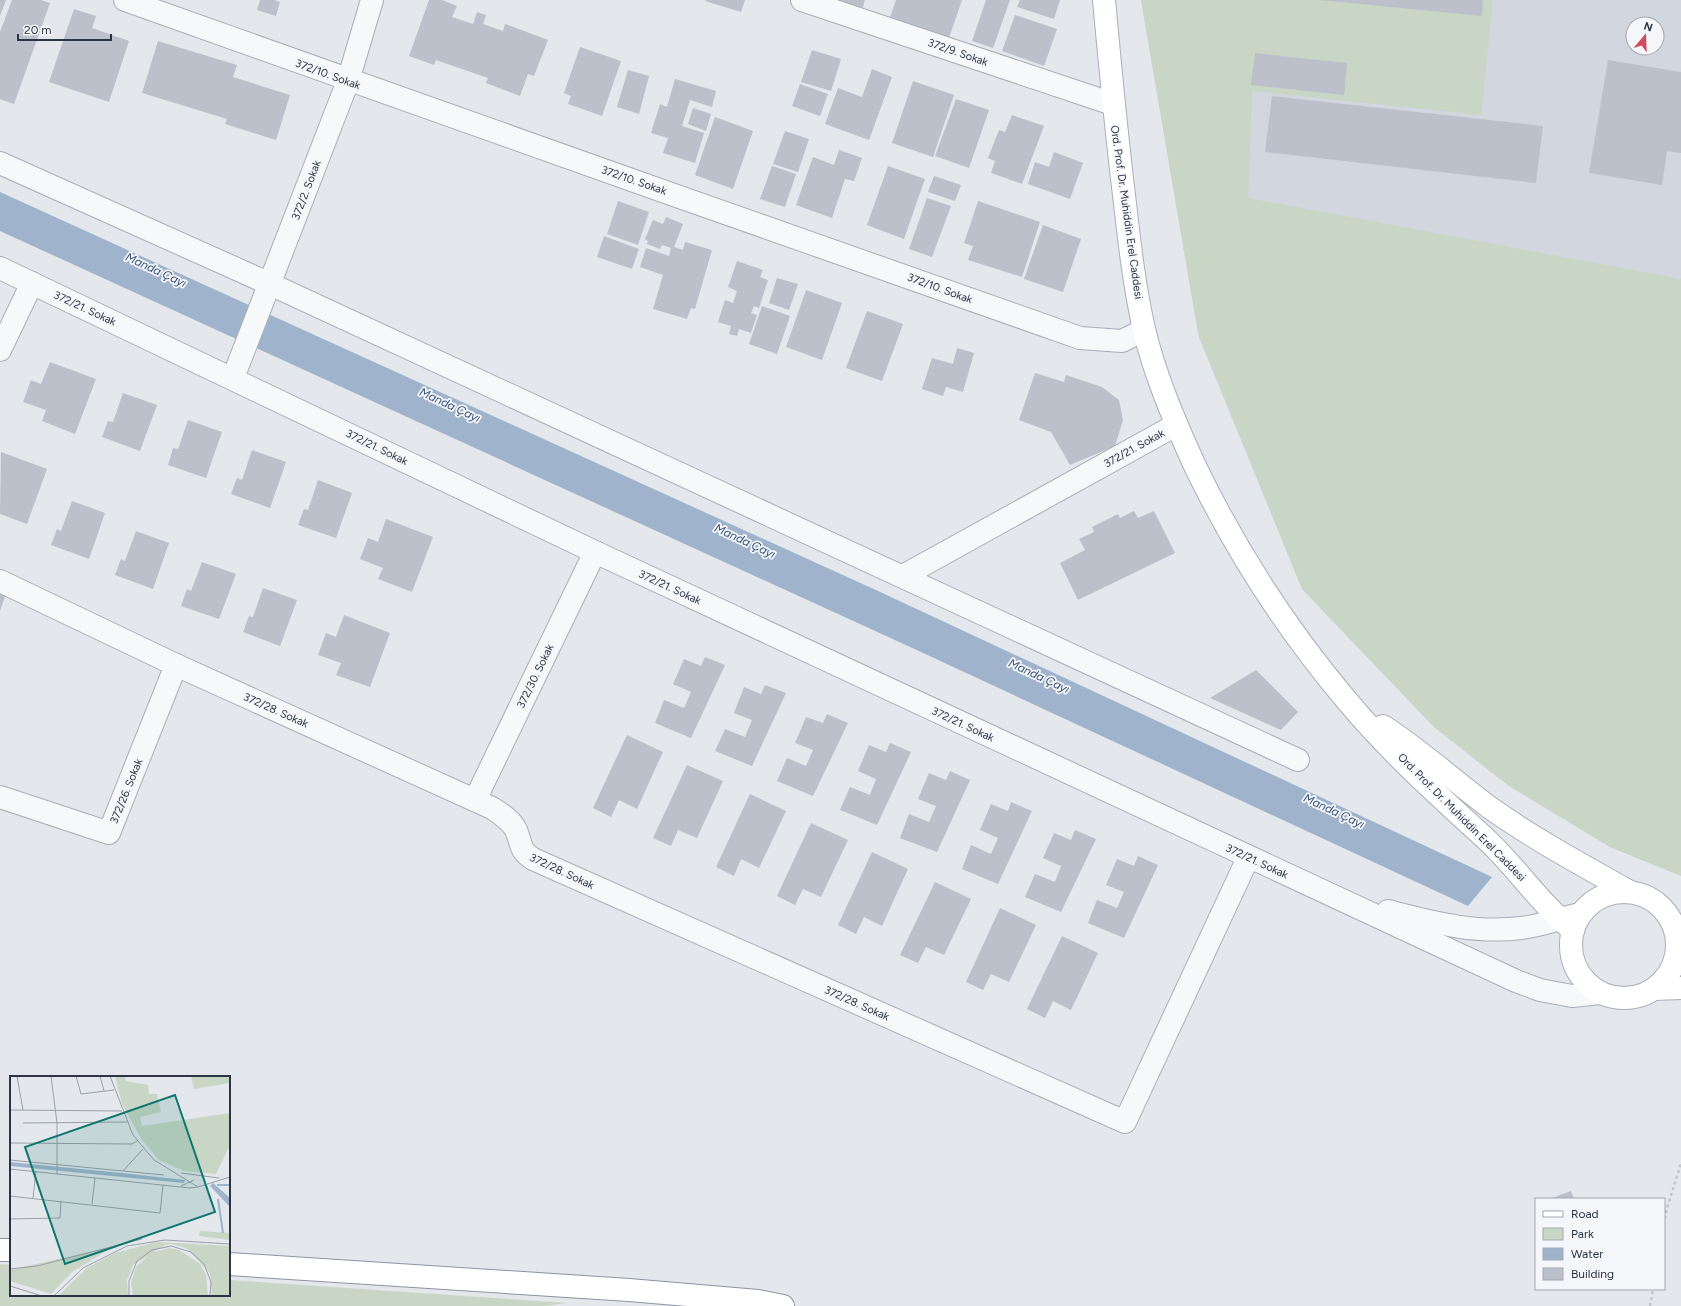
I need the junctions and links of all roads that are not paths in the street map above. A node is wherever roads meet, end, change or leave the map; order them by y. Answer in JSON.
{"nodes":[{"id":1,"x":125,"y":0,"type":"edge"},
{"id":2,"x":372,"y":0,"type":"edge"},
{"id":3,"x":802,"y":0,"type":"edge"},
{"id":4,"x":1104,"y":0,"type":"edge"},
{"id":5,"x":348,"y":81,"type":"junction"},
{"id":6,"x":1113,"y":104,"type":"junction"},
{"id":7,"x":0,"y":163,"type":"edge"},
{"id":8,"x":0,"y":268,"type":"edge"},
{"id":9,"x":32,"y":283,"type":"junction"},
{"id":10,"x":270,"y":284,"type":"junction"},
{"id":11,"x":1144,"y":330,"type":"junction"},
{"id":12,"x":0,"y":350,"type":"edge"},
{"id":13,"x":233,"y":378,"type":"junction"},
{"id":14,"x":1176,"y":425,"type":"junction"},
{"id":15,"x":595,"y":552,"type":"junction"},
{"id":16,"x":903,"y":576,"type":"junction"},
{"id":17,"x":0,"y":581,"type":"edge"},
{"id":18,"x":176,"y":665,"type":"junction"},
{"id":19,"x":1350,"y":704,"type":"junction"},
{"id":20,"x":1298,"y":760,"type":"dead end"},
{"id":21,"x":0,"y":797,"type":"edge"},
{"id":22,"x":474,"y":800,"type":"junction"},
{"id":23,"x":1248,"y":858,"type":"junction"},
{"id":24,"x":1630,"y":892,"type":"junction"},
{"id":25,"x":1342,"y":900,"type":"junction"},
{"id":26,"x":1672,"y":912,"type":"edge"},
{"id":27,"x":1571,"y":921,"type":"junction"},
{"id":28,"x":1681,"y":988,"type":"edge"},
{"id":29,"x":1654,"y":989,"type":"junction"},
{"id":30,"x":1600,"y":993,"type":"junction"},
{"id":31,"x":230,"y":1264,"type":"edge"},
{"id":32,"x":784,"y":1306,"type":"edge"}],
"edges":[{"from":1,"to":5,"type":"street","name":"372/10. Sokak"},
{"from":2,"to":5,"type":"street","name":"372/2. Sokak"},
{"from":3,"to":6,"type":"street","name":"372/9. Sokak"},
{"from":4,"to":6,"type":"main road","name":"Ord. Prof. Dr. Muhiddin Erel Caddesi"},
{"from":5,"to":10,"type":"street","name":"372/2. Sokak"},
{"from":5,"to":11,"type":"street","name":"372/10. Sokak"},
{"from":6,"to":11,"type":"main road","name":"Ord. Prof. Dr. Muhiddin Erel Caddesi"},
{"from":7,"to":10,"type":"street"},
{"from":8,"to":9,"type":"street","name":"372/21. Sokak"},
{"from":9,"to":12,"type":"street"},
{"from":9,"to":13,"type":"street","name":"372/21. Sokak"},
{"from":10,"to":13,"type":"street","name":"372/2. Sokak"},
{"from":10,"to":16,"type":"street"},
{"from":11,"to":14,"type":"main road","name":"Ord. Prof. Dr. Muhiddin Erel Caddesi"},
{"from":13,"to":15,"type":"street","name":"372/21. Sokak"},
{"from":14,"to":16,"type":"street","name":"372/21. Sokak"},
{"from":14,"to":19,"type":"main road","name":"Ord. Prof. Dr. Muhiddin Erel Caddesi"},
{"from":15,"to":22,"type":"street","name":"372/30. Sokak"},
{"from":15,"to":23,"type":"street","name":"372/21. Sokak"},
{"from":16,"to":20,"type":"street"},
{"from":17,"to":18,"type":"street","name":"372/28. Sokak"},
{"from":18,"to":21,"type":"street","name":"372/26. Sokak"},
{"from":18,"to":22,"type":"street","name":"372/28. Sokak"},
{"from":19,"to":24,"type":"main road","name":"Ord. Prof. Dr. Muhiddin Erel Caddesi"},
{"from":19,"to":27,"type":"main road","name":"Ord. Prof. Dr. Muhiddin Erel Caddesi"},
{"from":22,"to":23,"type":"street","name":"372/28. Sokak"},
{"from":23,"to":25,"type":"street","name":"372/21. Sokak"},
{"from":24,"to":26,"type":"main road"},
{"from":24,"to":27,"type":"main road"},
{"from":25,"to":27,"type":"street","name":"372/21. Sokak"},
{"from":25,"to":30,"type":"street","name":"372/21. Sokak"},
{"from":26,"to":29,"type":"main road"},
{"from":27,"to":30,"type":"main road"},
{"from":28,"to":29,"type":"main road"},
{"from":29,"to":30,"type":"main road"},
{"from":31,"to":32,"type":"main road"}]}
